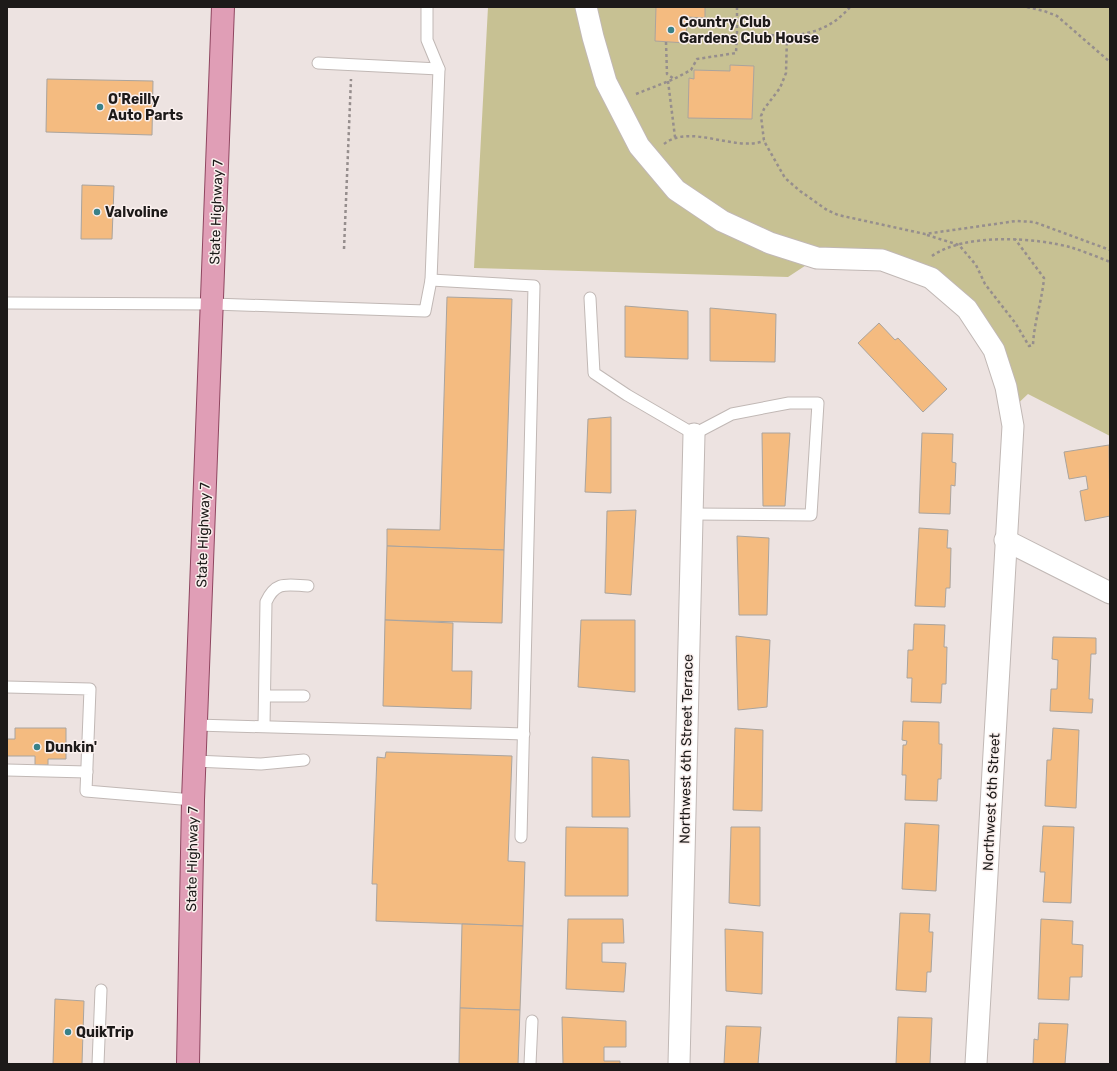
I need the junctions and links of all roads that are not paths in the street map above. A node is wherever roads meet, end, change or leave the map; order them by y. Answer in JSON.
{"nodes":[{"id":1,"x":224,"y":7,"type":"edge"},
{"id":2,"x":427,"y":7,"type":"edge"},
{"id":3,"x":586,"y":7,"type":"edge"},
{"id":4,"x":318,"y":63,"type":"dead end"},
{"id":5,"x":439,"y":69,"type":"junction"},
{"id":6,"x":431,"y":280,"type":"junction"},
{"id":7,"x":590,"y":298,"type":"dead end"},
{"id":8,"x":7,"y":303,"type":"edge"},
{"id":9,"x":213,"y":304,"type":"junction"},
{"id":10,"x":694,"y":434,"type":"junction"},
{"id":11,"x":692,"y":514,"type":"junction"},
{"id":12,"x":1005,"y":540,"type":"junction"},
{"id":13,"x":308,"y":586,"type":"dead end"},
{"id":14,"x":1110,"y":593,"type":"edge"},
{"id":15,"x":9,"y":688,"type":"edge"},
{"id":16,"x":265,"y":696,"type":"junction"},
{"id":17,"x":304,"y":696,"type":"dead end"},
{"id":18,"x":196,"y":725,"type":"junction"},
{"id":19,"x":264,"y":726,"type":"junction"},
{"id":20,"x":524,"y":734,"type":"junction"},
{"id":21,"x":304,"y":760,"type":"dead end"},
{"id":22,"x":195,"y":761,"type":"junction"},
{"id":23,"x":7,"y":770,"type":"edge"},
{"id":24,"x":87,"y":772,"type":"junction"},
{"id":25,"x":193,"y":800,"type":"junction"},
{"id":26,"x":521,"y":837,"type":"dead end"},
{"id":27,"x":101,"y":990,"type":"dead end"},
{"id":28,"x":532,"y":1020,"type":"dead end"},
{"id":29,"x":98,"y":1064,"type":"edge"},
{"id":30,"x":188,"y":1064,"type":"edge"},
{"id":31,"x":530,"y":1064,"type":"edge"},
{"id":32,"x":679,"y":1064,"type":"edge"},
{"id":33,"x":976,"y":1064,"type":"edge"}],
"edges":[{"from":1,"to":9,"type":"main road","name":"State Highway 7"},
{"from":2,"to":5,"type":"lane"},
{"from":3,"to":12,"type":"street","name":"Northwest 6th Street"},
{"from":4,"to":5,"type":"lane"},
{"from":5,"to":6,"type":"lane"},
{"from":6,"to":9,"type":"lane"},
{"from":6,"to":20,"type":"lane"},
{"from":7,"to":10,"type":"lane"},
{"from":8,"to":9,"type":"lane"},
{"from":9,"to":18,"type":"main road","name":"State Highway 7"},
{"from":10,"to":11,"type":"street","name":"Northwest 6th Street Terrace"},
{"from":10,"to":11,"type":"lane"},
{"from":11,"to":32,"type":"street","name":"Northwest 6th Street Terrace"},
{"from":12,"to":14,"type":"street"},
{"from":12,"to":33,"type":"street","name":"Northwest 6th Street"},
{"from":13,"to":16,"type":"lane"},
{"from":15,"to":24,"type":"lane"},
{"from":16,"to":17,"type":"lane"},
{"from":16,"to":19,"type":"lane"},
{"from":18,"to":19,"type":"lane"},
{"from":18,"to":22,"type":"main road","name":"State Highway 7"},
{"from":19,"to":20,"type":"lane"},
{"from":20,"to":26,"type":"lane"},
{"from":21,"to":22,"type":"lane"},
{"from":22,"to":25,"type":"main road","name":"State Highway 7"},
{"from":23,"to":24,"type":"lane"},
{"from":24,"to":25,"type":"lane"},
{"from":25,"to":30,"type":"main road","name":"State Highway 7"},
{"from":27,"to":29,"type":"lane"},
{"from":28,"to":31,"type":"lane"}]}
